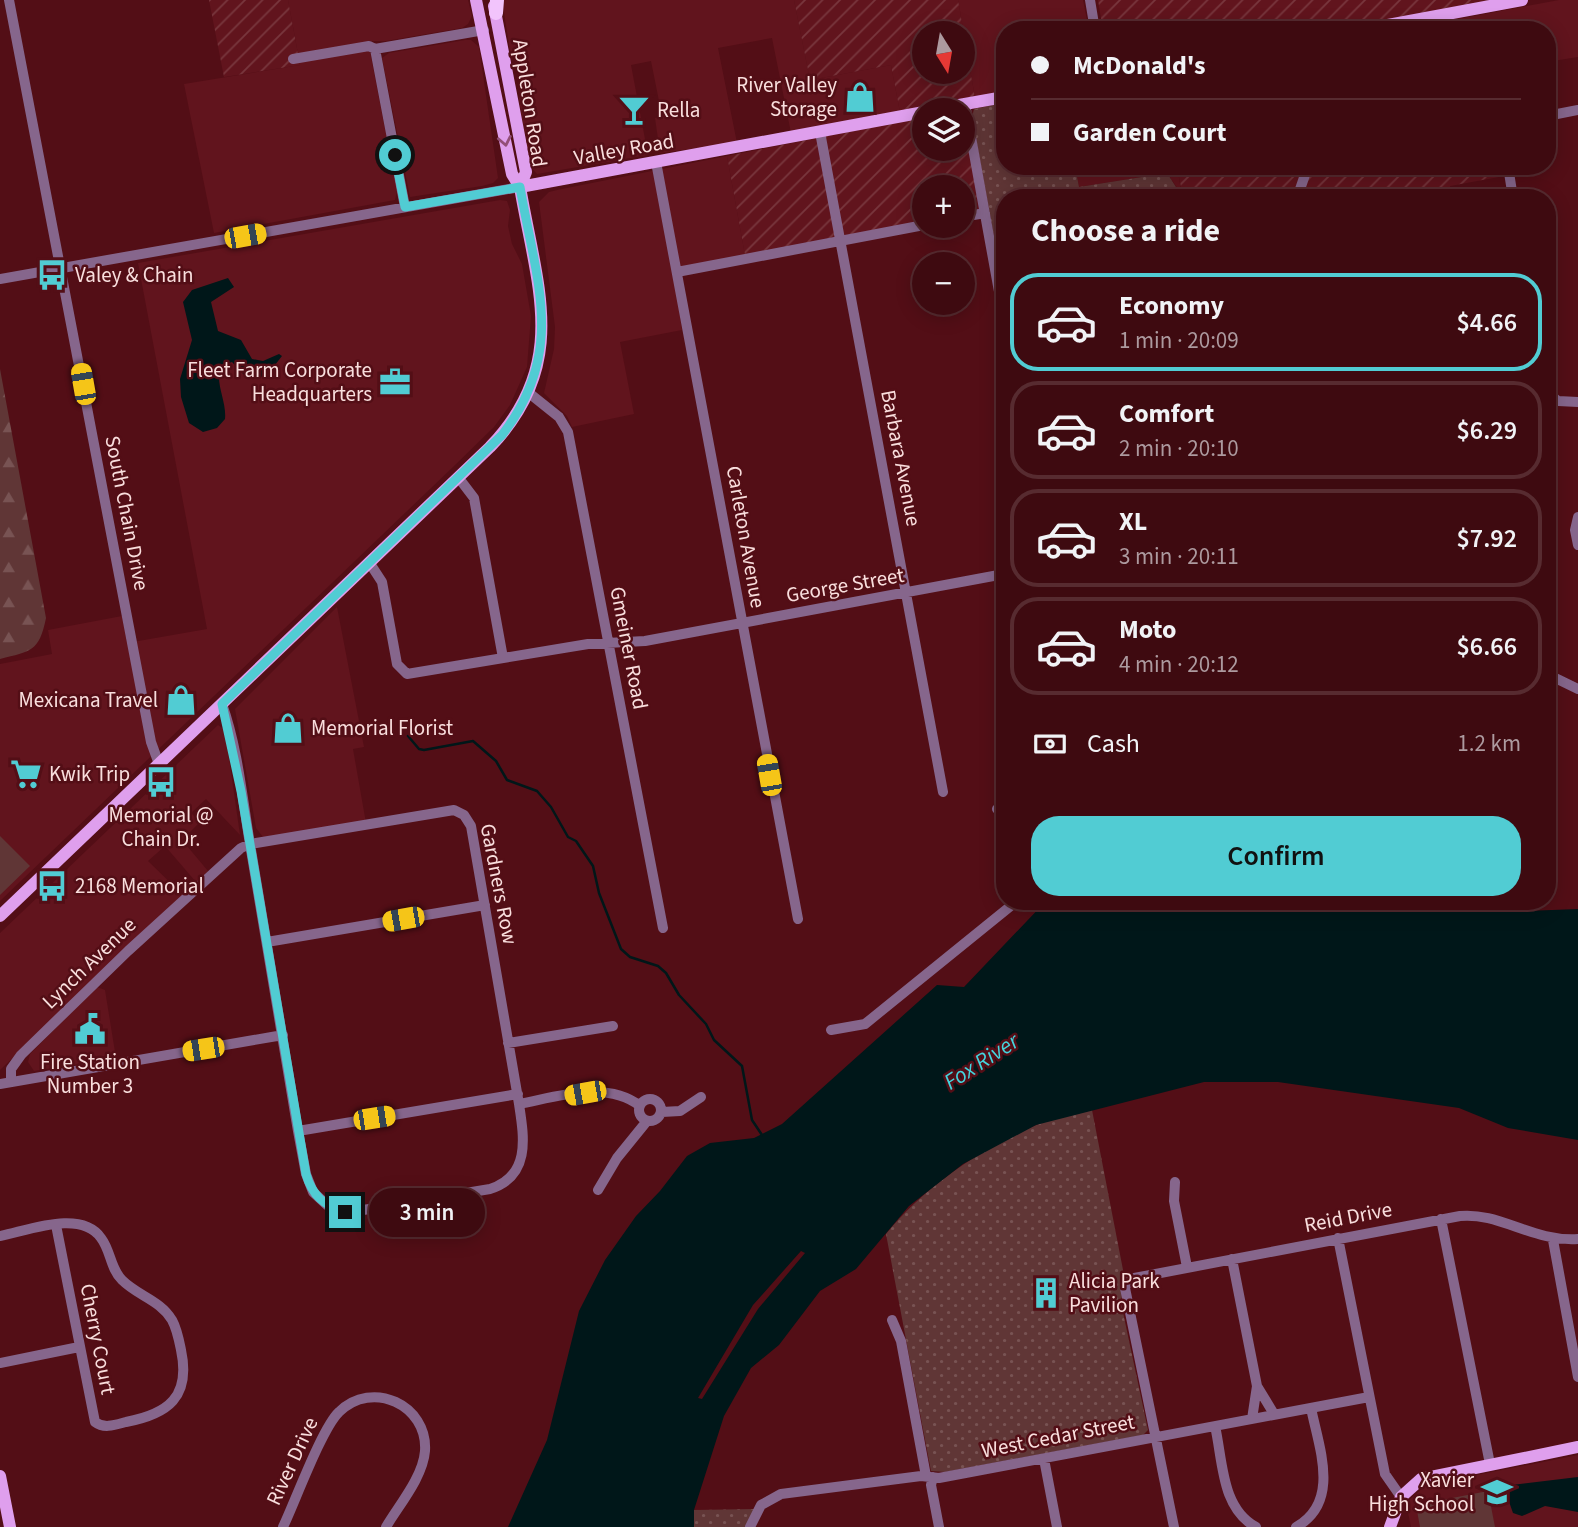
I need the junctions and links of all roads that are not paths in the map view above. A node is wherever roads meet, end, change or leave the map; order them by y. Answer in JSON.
{"nodes":[{"id":1,"x":475,"y":0,"type":"edge"},
{"id":2,"x":1090,"y":0,"type":"edge"},
{"id":3,"x":1521,"y":0,"type":"edge"},
{"id":4,"x":9,"y":1,"type":"edge"},
{"id":5,"x":495,"y":4,"type":"edge"},
{"id":6,"x":1094,"y":21,"type":"edge"},
{"id":7,"x":1409,"y":21,"type":"edge"},
{"id":8,"x":484,"y":30,"type":"junction"},
{"id":9,"x":375,"y":49,"type":"junction"},
{"id":10,"x":293,"y":59,"type":"dead end"},
{"id":11,"x":996,"y":98,"type":"edge"},
{"id":12,"x":975,"y":102,"type":"edge"},
{"id":13,"x":1578,"y":110,"type":"edge"},
{"id":14,"x":912,"y":114,"type":"edge"},
{"id":15,"x":1556,"y":114,"type":"edge"},
{"id":16,"x":820,"y":132,"type":"junction"},
{"id":17,"x":975,"y":158,"type":"edge"},
{"id":18,"x":656,"y":162,"type":"junction"},
{"id":19,"x":520,"y":187,"type":"junction"},
{"id":20,"x":405,"y":207,"type":"junction"},
{"id":21,"x":985,"y":213,"type":"junction"},
{"id":22,"x":975,"y":215,"type":"edge"},
{"id":23,"x":912,"y":227,"type":"edge"},
{"id":24,"x":840,"y":240,"type":"junction"},
{"id":25,"x":61,"y":268,"type":"junction"},
{"id":26,"x":677,"y":272,"type":"junction"},
{"id":27,"x":996,"y":274,"type":"edge"},
{"id":28,"x":0,"y":279,"type":"edge"},
{"id":29,"x":528,"y":393,"type":"junction"},
{"id":30,"x":1556,"y":399,"type":"edge"},
{"id":31,"x":1578,"y":402,"type":"edge"},
{"id":32,"x":458,"y":477,"type":"junction"},
{"id":33,"x":1578,"y":517,"type":"edge"},
{"id":34,"x":1578,"y":545,"type":"edge"},
{"id":35,"x":369,"y":562,"type":"junction"},
{"id":36,"x":996,"y":576,"type":"edge"},
{"id":37,"x":907,"y":593,"type":"junction"},
{"id":38,"x":741,"y":623,"type":"junction"},
{"id":39,"x":609,"y":643,"type":"junction"},
{"id":40,"x":503,"y":658,"type":"junction"},
{"id":41,"x":1556,"y":678,"type":"edge"},
{"id":42,"x":1578,"y":689,"type":"edge"},
{"id":43,"x":222,"y":704,"type":"junction"},
{"id":44,"x":159,"y":764,"type":"junction"},
{"id":45,"x":943,"y":792,"type":"dead end"},
{"id":46,"x":250,"y":844,"type":"junction"},
{"id":47,"x":485,"y":905,"type":"junction"},
{"id":48,"x":1006,"y":910,"type":"edge"},
{"id":49,"x":0,"y":916,"type":"edge"},
{"id":50,"x":798,"y":919,"type":"dead end"},
{"id":51,"x":663,"y":928,"type":"dead end"},
{"id":52,"x":267,"y":942,"type":"junction"},
{"id":53,"x":613,"y":1026,"type":"dead end"},
{"id":54,"x":831,"y":1030,"type":"dead end"},
{"id":55,"x":283,"y":1035,"type":"junction"},
{"id":56,"x":508,"y":1043,"type":"junction"},
{"id":57,"x":5,"y":1083,"type":"edge"},
{"id":58,"x":701,"y":1097,"type":"dead end"},
{"id":59,"x":519,"y":1099,"type":"junction"},
{"id":60,"x":640,"y":1106,"type":"junction"},
{"id":61,"x":662,"y":1112,"type":"junction"},
{"id":62,"x":648,"y":1121,"type":"junction"},
{"id":63,"x":298,"y":1131,"type":"junction"},
{"id":64,"x":1175,"y":1182,"type":"dead end"},
{"id":65,"x":598,"y":1190,"type":"dead end"},
{"id":66,"x":1441,"y":1219,"type":"junction"},
{"id":67,"x":56,"y":1225,"type":"junction"},
{"id":68,"x":0,"y":1236,"type":"edge"},
{"id":69,"x":1338,"y":1238,"type":"junction"},
{"id":70,"x":1553,"y":1240,"type":"junction"},
{"id":71,"x":1578,"y":1240,"type":"edge"},
{"id":72,"x":1232,"y":1259,"type":"junction"},
{"id":73,"x":1187,"y":1267,"type":"junction"},
{"id":74,"x":892,"y":1320,"type":"dead end"},
{"id":75,"x":79,"y":1347,"type":"junction"},
{"id":76,"x":0,"y":1363,"type":"edge"},
{"id":77,"x":1578,"y":1377,"type":"edge"},
{"id":78,"x":1257,"y":1387,"type":"junction"},
{"id":79,"x":1369,"y":1397,"type":"junction"},
{"id":80,"x":1311,"y":1408,"type":"junction"},
{"id":81,"x":1274,"y":1415,"type":"junction"},
{"id":82,"x":1252,"y":1419,"type":"junction"},
{"id":83,"x":1215,"y":1426,"type":"junction"},
{"id":84,"x":1157,"y":1437,"type":"junction"},
{"id":85,"x":1578,"y":1447,"type":"edge"},
{"id":86,"x":1044,"y":1458,"type":"junction"},
{"id":87,"x":1490,"y":1464,"type":"junction"},
{"id":88,"x":0,"y":1476,"type":"edge"},
{"id":89,"x":930,"y":1476,"type":"junction"},
{"id":90,"x":1401,"y":1497,"type":"junction"},
{"id":91,"x":10,"y":1527,"type":"edge"},
{"id":92,"x":283,"y":1527,"type":"edge"},
{"id":93,"x":386,"y":1527,"type":"edge"},
{"id":94,"x":750,"y":1527,"type":"edge"},
{"id":95,"x":939,"y":1527,"type":"edge"},
{"id":96,"x":1057,"y":1527,"type":"edge"},
{"id":97,"x":1174,"y":1527,"type":"edge"},
{"id":98,"x":1256,"y":1527,"type":"edge"},
{"id":99,"x":1296,"y":1527,"type":"edge"},
{"id":100,"x":1390,"y":1527,"type":"edge"}],
"edges":[{"from":1,"to":8,"type":"main road","name":"Appleton Road"},
{"from":2,"to":6,"type":"street"},
{"from":3,"to":7,"type":"main road"},
{"from":4,"to":25,"type":"street","name":"South Chain Drive"},
{"from":5,"to":19,"type":"main road","name":"Appleton Road"},
{"from":8,"to":9,"type":"street"},
{"from":8,"to":19,"type":"main road","name":"Appleton Road","one_way":true},
{"from":9,"to":10,"type":"street"},
{"from":9,"to":20,"type":"street"},
{"from":11,"to":12,"type":"main road"},
{"from":13,"to":15,"type":"street"},
{"from":14,"to":16,"type":"main road","name":"Valley Road"},
{"from":16,"to":18,"type":"main road","name":"Valley Road"},
{"from":16,"to":24,"type":"street","name":"Barbara Avenue"},
{"from":17,"to":21,"type":"street"},
{"from":18,"to":19,"type":"main road","name":"Valley Road"},
{"from":18,"to":26,"type":"street","name":"Carleton Avenue"},
{"from":19,"to":20,"type":"street","name":"Valley Road"},
{"from":19,"to":29,"type":"main road"},
{"from":20,"to":25,"type":"street","name":"Valley Road"},
{"from":21,"to":22,"type":"street"},
{"from":21,"to":27,"type":"street"},
{"from":23,"to":24,"type":"street"},
{"from":24,"to":26,"type":"street"},
{"from":24,"to":37,"type":"street","name":"Barbara Avenue"},
{"from":25,"to":28,"type":"street","name":"Valley Road"},
{"from":25,"to":44,"type":"street","name":"South Chain Drive"},
{"from":26,"to":38,"type":"street","name":"Carleton Avenue"},
{"from":29,"to":32,"type":"main road"},
{"from":29,"to":39,"type":"street","name":"Gmeiner Road"},
{"from":30,"to":31,"type":"street"},
{"from":32,"to":35,"type":"main road"},
{"from":32,"to":40,"type":"street"},
{"from":33,"to":34,"type":"street"},
{"from":35,"to":40,"type":"street","name":"George Street"},
{"from":35,"to":43,"type":"main road"},
{"from":36,"to":37,"type":"street","name":"George Street"},
{"from":37,"to":38,"type":"street","name":"George Street"},
{"from":37,"to":45,"type":"street","name":"Barbara Avenue"},
{"from":38,"to":39,"type":"street","name":"George Street"},
{"from":38,"to":50,"type":"street","name":"Carleton Avenue"},
{"from":39,"to":40,"type":"street","name":"George Street"},
{"from":39,"to":51,"type":"street","name":"Gmeiner Road"},
{"from":41,"to":42,"type":"street"},
{"from":43,"to":44,"type":"main road"},
{"from":43,"to":46,"type":"street"},
{"from":44,"to":49,"type":"main road"},
{"from":46,"to":47,"type":"street","name":"Gardners Row"},
{"from":46,"to":52,"type":"street"},
{"from":46,"to":57,"type":"street","name":"Lynch Avenue"},
{"from":47,"to":52,"type":"street"},
{"from":47,"to":56,"type":"street","name":"Gardners Row"},
{"from":48,"to":54,"type":"street"},
{"from":52,"to":55,"type":"street"},
{"from":53,"to":56,"type":"street"},
{"from":55,"to":57,"type":"street"},
{"from":55,"to":63,"type":"street"},
{"from":56,"to":59,"type":"street","name":"Gardners Row"},
{"from":58,"to":61,"type":"street"},
{"from":59,"to":60,"type":"street"},
{"from":59,"to":63,"type":"street"},
{"from":59,"to":63,"type":"street","name":"Gardners Row"},
{"from":60,"to":61,"type":"street"},
{"from":60,"to":62,"type":"street"},
{"from":61,"to":62,"type":"street"},
{"from":62,"to":65,"type":"street"},
{"from":64,"to":73,"type":"street"},
{"from":66,"to":69,"type":"street","name":"Reid Drive"},
{"from":66,"to":70,"type":"street","name":"Reid Drive"},
{"from":66,"to":87,"type":"street"},
{"from":67,"to":68,"type":"street","name":"Cherry Court"},
{"from":67,"to":75,"type":"street","name":"Cherry Court"},
{"from":67,"to":75,"type":"street","name":"Cherry Court"},
{"from":69,"to":72,"type":"street","name":"Reid Drive"},
{"from":69,"to":79,"type":"street"},
{"from":70,"to":71,"type":"street","name":"Reid Drive"},
{"from":70,"to":77,"type":"street"},
{"from":72,"to":73,"type":"street","name":"Reid Drive"},
{"from":72,"to":78,"type":"street"},
{"from":73,"to":84,"type":"street","name":"Reid Drive"},
{"from":74,"to":89,"type":"street"},
{"from":75,"to":76,"type":"street"},
{"from":78,"to":81,"type":"street"},
{"from":78,"to":82,"type":"street"},
{"from":79,"to":80,"type":"street","name":"West Cedar Street"},
{"from":79,"to":90,"type":"street"},
{"from":80,"to":81,"type":"street","name":"West Cedar Street"},
{"from":80,"to":99,"type":"street"},
{"from":81,"to":82,"type":"street","name":"West Cedar Street"},
{"from":82,"to":83,"type":"street","name":"West Cedar Street"},
{"from":83,"to":84,"type":"street","name":"West Cedar Street"},
{"from":83,"to":98,"type":"street"},
{"from":84,"to":86,"type":"street","name":"West Cedar Street"},
{"from":84,"to":97,"type":"street"},
{"from":85,"to":87,"type":"main road"},
{"from":86,"to":89,"type":"street","name":"West Cedar Street"},
{"from":86,"to":96,"type":"street"},
{"from":87,"to":90,"type":"main road"},
{"from":88,"to":91,"type":"main road"},
{"from":89,"to":94,"type":"street","name":"West Cedar Street"},
{"from":89,"to":95,"type":"street"},
{"from":90,"to":100,"type":"main road"},
{"from":92,"to":93,"type":"street","name":"River Drive"}]}
